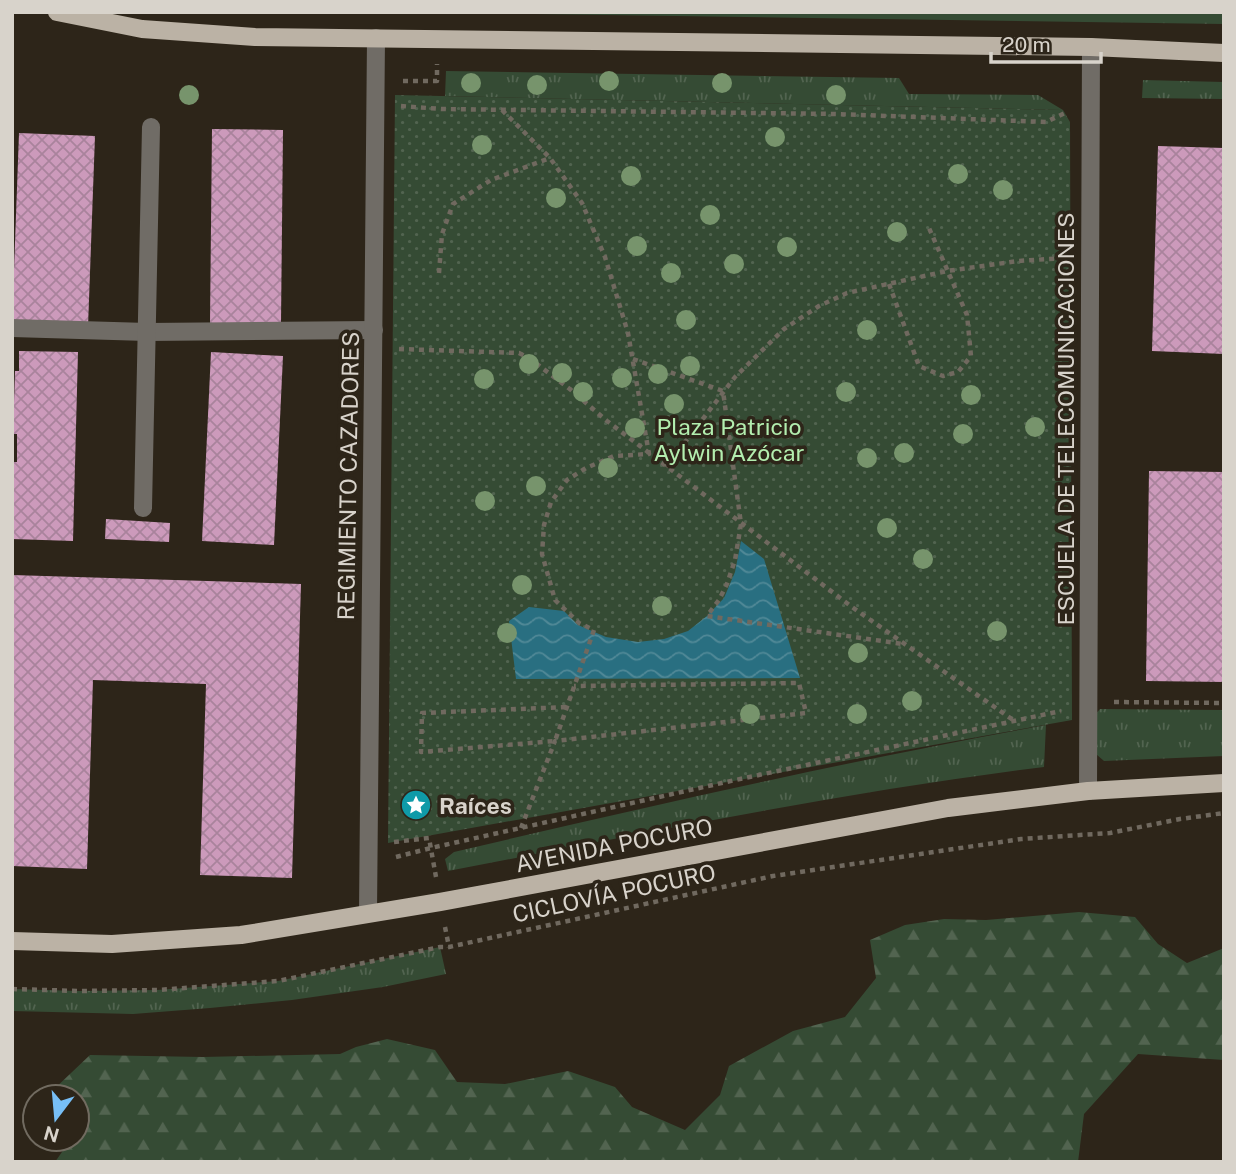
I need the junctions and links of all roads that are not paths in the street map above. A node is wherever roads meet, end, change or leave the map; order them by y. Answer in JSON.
{"nodes":[{"id":1,"x":57,"y":12,"type":"edge"},
{"id":2,"x":376,"y":38,"type":"junction"},
{"id":3,"x":1091,"y":47,"type":"junction"},
{"id":4,"x":1224,"y":53,"type":"edge"},
{"id":5,"x":151,"y":127,"type":"dead end"},
{"id":6,"x":12,"y":328,"type":"edge"},
{"id":7,"x":374,"y":330,"type":"junction"},
{"id":8,"x":147,"y":332,"type":"junction"},
{"id":9,"x":143,"y":508,"type":"dead end"},
{"id":10,"x":1224,"y":783,"type":"edge"},
{"id":11,"x":1087,"y":792,"type":"junction"},
{"id":12,"x":368,"y":914,"type":"junction"},
{"id":13,"x":12,"y":941,"type":"edge"}],
"edges":[{"from":1,"to":2,"type":"main road"},
{"from":2,"to":3,"type":"main road"},
{"from":2,"to":7,"type":"street","name":"REGIMIENTO CAZADORES"},
{"from":3,"to":4,"type":"main road"},
{"from":3,"to":11,"type":"street","name":"ESCUELA DE TELECOMUNICACIONES"},
{"from":5,"to":8,"type":"street"},
{"from":6,"to":8,"type":"street"},
{"from":7,"to":8,"type":"street"},
{"from":7,"to":12,"type":"street","name":"REGIMIENTO CAZADORES"},
{"from":8,"to":9,"type":"street"},
{"from":10,"to":11,"type":"main road","name":"AVENIDA POCURO"},
{"from":11,"to":12,"type":"main road","name":"AVENIDA POCURO"},
{"from":12,"to":13,"type":"main road","name":"AVENIDA POCURO"}]}
